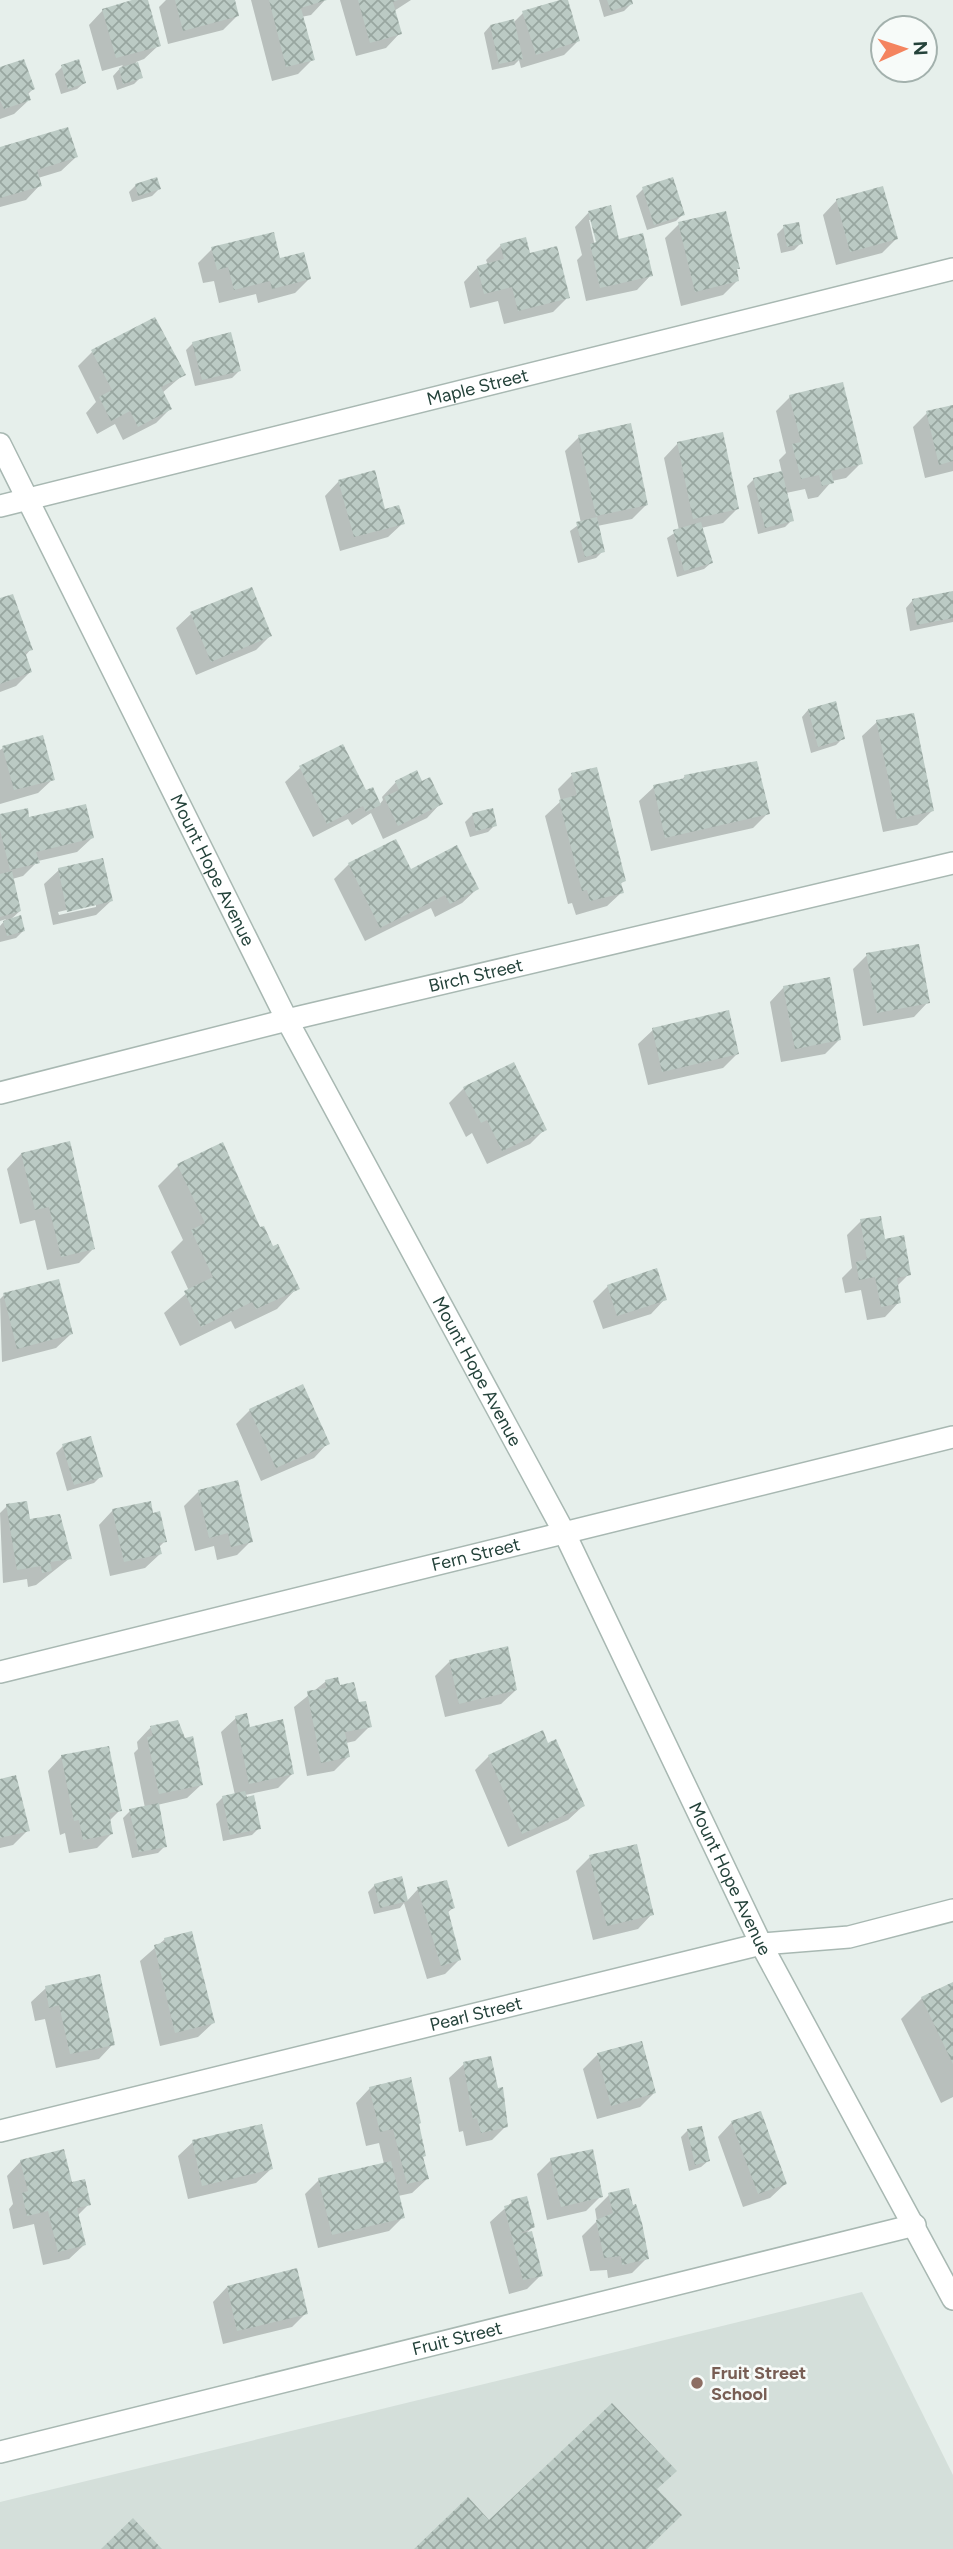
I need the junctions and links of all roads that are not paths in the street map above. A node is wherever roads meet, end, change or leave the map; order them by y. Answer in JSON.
{"nodes":[{"id":1,"x":953,"y":268,"type":"edge"},
{"id":2,"x":0,"y":444,"type":"edge"},
{"id":3,"x":27,"y":499,"type":"junction"},
{"id":4,"x":0,"y":506,"type":"edge"},
{"id":5,"x":953,"y":863,"type":"edge"},
{"id":6,"x":287,"y":1020,"type":"junction"},
{"id":7,"x":0,"y":1093,"type":"edge"},
{"id":8,"x":953,"y":1437,"type":"edge"},
{"id":9,"x":565,"y":1534,"type":"junction"},
{"id":10,"x":0,"y":1672,"type":"edge"},
{"id":11,"x":953,"y":1910,"type":"edge"},
{"id":12,"x":761,"y":1944,"type":"junction"},
{"id":13,"x":0,"y":2131,"type":"edge"},
{"id":14,"x":915,"y":2225,"type":"junction"},
{"id":15,"x":953,"y":2299,"type":"edge"},
{"id":16,"x":0,"y":2452,"type":"edge"}],
"edges":[{"from":1,"to":3,"type":"street","name":"Maple Street"},
{"from":2,"to":3,"type":"street","name":"Mount Hope Avenue"},
{"from":3,"to":4,"type":"street","name":"Maple Street"},
{"from":3,"to":6,"type":"street","name":"Mount Hope Avenue"},
{"from":5,"to":6,"type":"street","name":"Birch Street"},
{"from":6,"to":7,"type":"street","name":"Birch Street"},
{"from":6,"to":9,"type":"street","name":"Mount Hope Avenue"},
{"from":8,"to":9,"type":"street","name":"Fern Street"},
{"from":9,"to":10,"type":"street","name":"Fern Street"},
{"from":9,"to":12,"type":"street","name":"Mount Hope Avenue"},
{"from":11,"to":12,"type":"street","name":"Pearl Street"},
{"from":12,"to":13,"type":"street","name":"Pearl Street"},
{"from":12,"to":14,"type":"street","name":"Mount Hope Avenue"},
{"from":14,"to":15,"type":"street","name":"Mount Hope Avenue"},
{"from":14,"to":16,"type":"street","name":"Fruit Street"}]}
